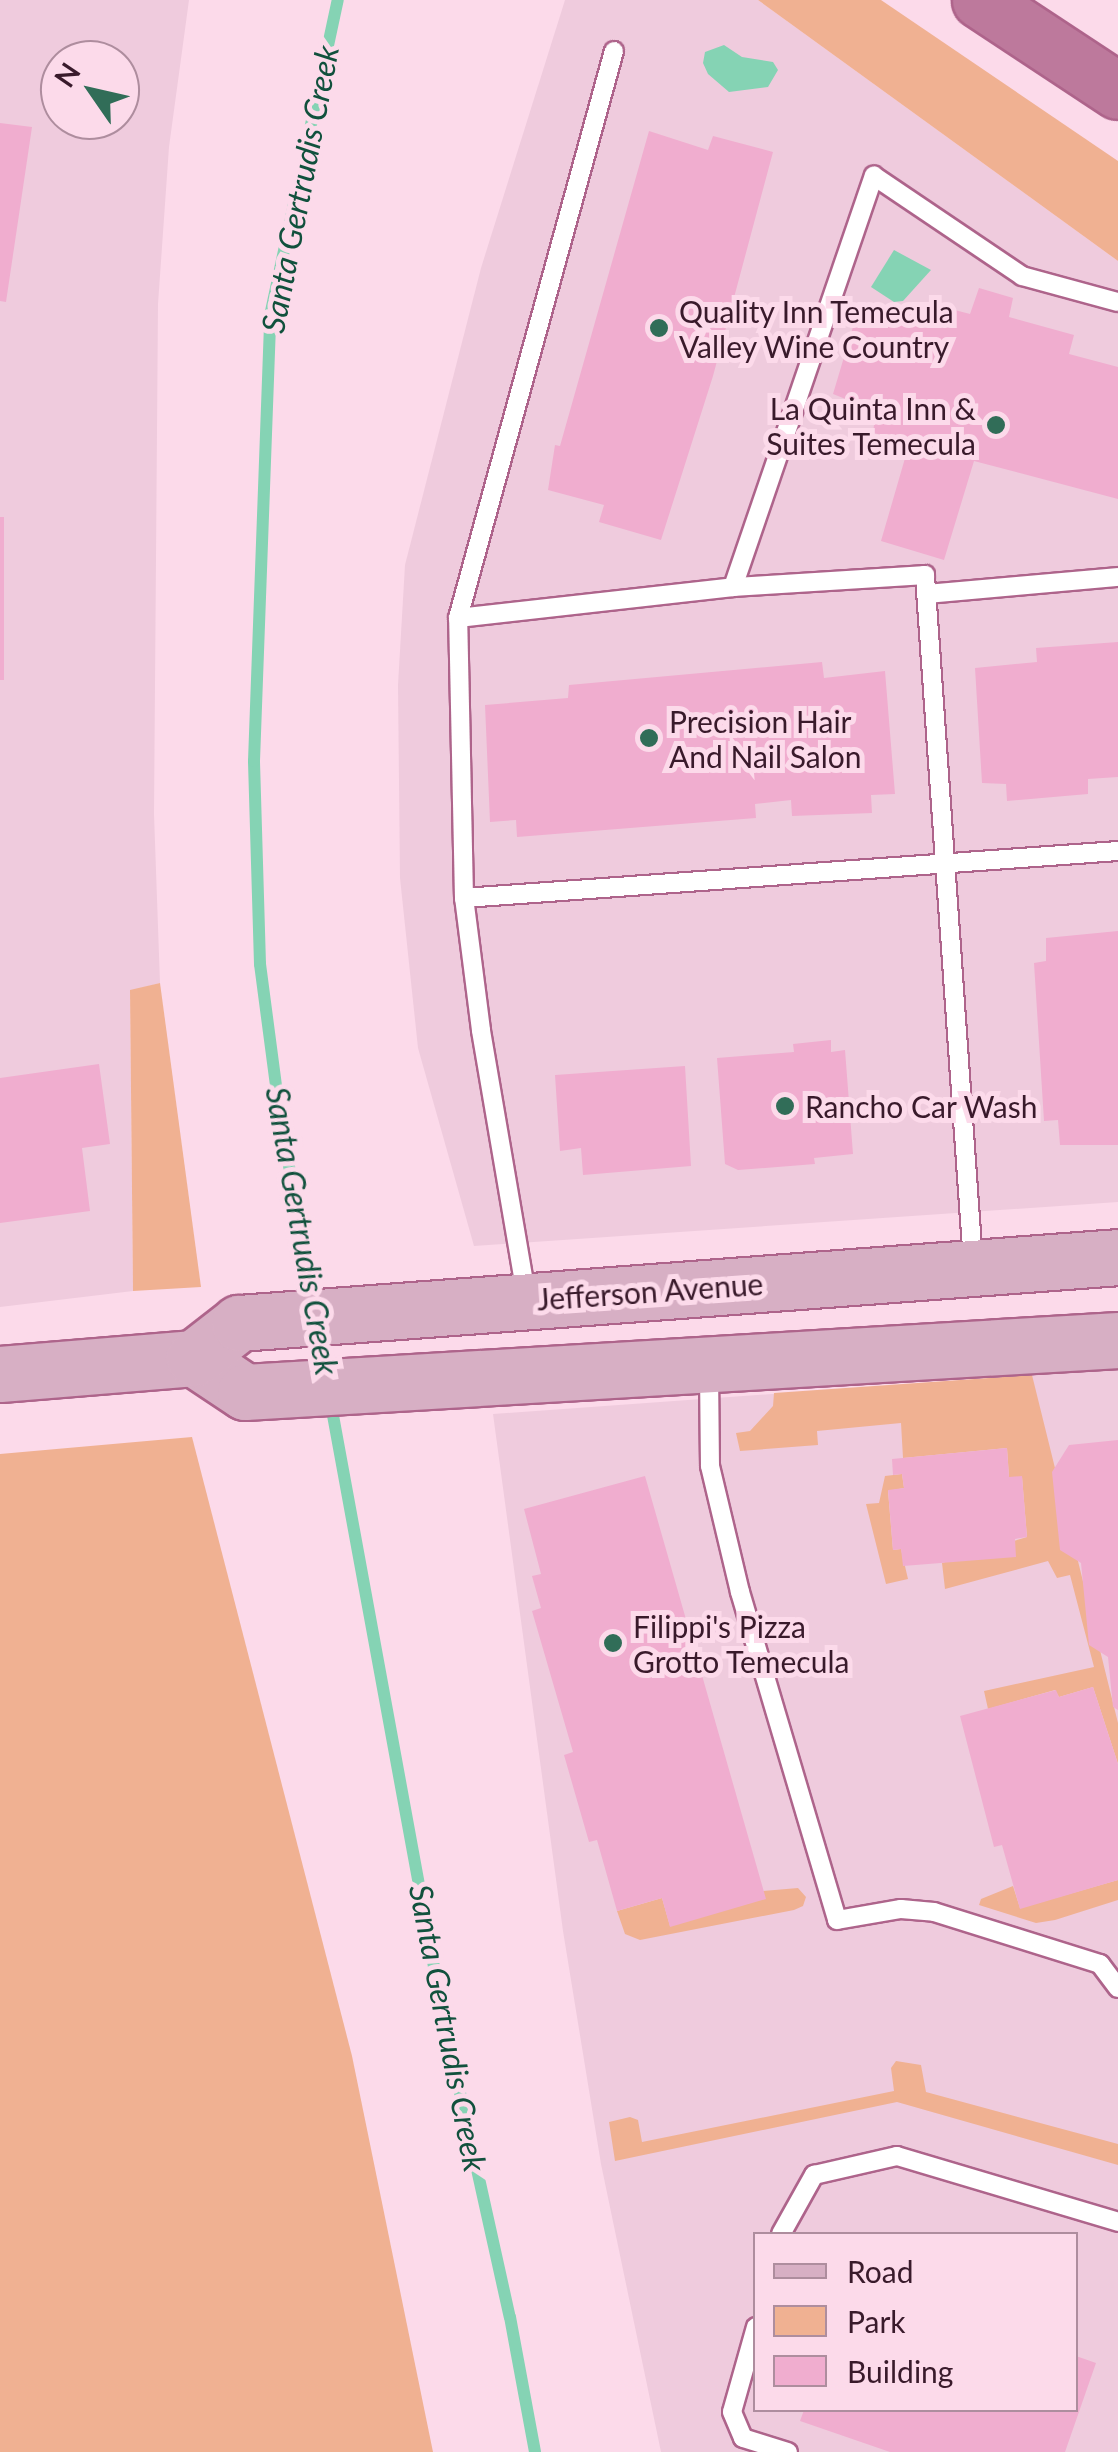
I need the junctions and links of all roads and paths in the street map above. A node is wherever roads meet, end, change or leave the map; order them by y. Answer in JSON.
{"nodes":[{"id":1,"x":980,"y":0,"type":"edge"},
{"id":2,"x":614,"y":51,"type":"dead end"},
{"id":3,"x":1118,"y":90,"type":"edge"},
{"id":4,"x":1118,"y":302,"type":"edge"},
{"id":5,"x":1118,"y":577,"type":"edge"},
{"id":6,"x":733,"y":587,"type":"junction"},
{"id":7,"x":927,"y":594,"type":"junction"},
{"id":8,"x":458,"y":618,"type":"junction"},
{"id":9,"x":1118,"y":851,"type":"edge"},
{"id":10,"x":945,"y":864,"type":"junction"},
{"id":11,"x":464,"y":898,"type":"junction"},
{"id":12,"x":1118,"y":1258,"type":"edge"},
{"id":13,"x":973,"y":1268,"type":"junction"},
{"id":14,"x":1118,"y":1283,"type":"edge"},
{"id":15,"x":527,"y":1300,"type":"junction"},
{"id":16,"x":1118,"y":1340,"type":"edge"},
{"id":17,"x":432,"y":1345,"type":"junction"},
{"id":18,"x":194,"y":1358,"type":"junction"},
{"id":19,"x":710,"y":1363,"type":"junction"},
{"id":20,"x":0,"y":1374,"type":"edge"},
{"id":21,"x":1118,"y":1988,"type":"edge"},
{"id":22,"x":1118,"y":2222,"type":"edge"},
{"id":23,"x":782,"y":2232,"type":"edge"},
{"id":24,"x":753,"y":2338,"type":"edge"},
{"id":25,"x":788,"y":2452,"type":"edge"}],
"edges":[{"from":1,"to":3,"type":"highway"},
{"from":2,"to":8,"type":"lane"},
{"from":4,"to":6,"type":"lane"},
{"from":5,"to":7,"type":"lane"},
{"from":6,"to":7,"type":"lane"},
{"from":6,"to":8,"type":"lane"},
{"from":7,"to":10,"type":"lane"},
{"from":8,"to":11,"type":"lane"},
{"from":9,"to":10,"type":"lane"},
{"from":10,"to":11,"type":"lane"},
{"from":10,"to":13,"type":"lane"},
{"from":11,"to":15,"type":"lane"},
{"from":12,"to":13,"type":"main road","name":"Jefferson Avenue"},
{"from":13,"to":15,"type":"main road","name":"Jefferson Avenue"},
{"from":14,"to":19,"type":"main road"},
{"from":15,"to":17,"type":"main road","name":"Jefferson Avenue"},
{"from":16,"to":19,"type":"main road","name":"Jefferson Avenue"},
{"from":17,"to":18,"type":"main road","name":"Jefferson Avenue"},
{"from":17,"to":18,"type":"main road","name":"Jefferson Avenue"},
{"from":17,"to":19,"type":"main road","name":"Jefferson Avenue"},
{"from":18,"to":20,"type":"main road"},
{"from":19,"to":21,"type":"lane"},
{"from":22,"to":23,"type":"lane"},
{"from":24,"to":25,"type":"lane"}]}
